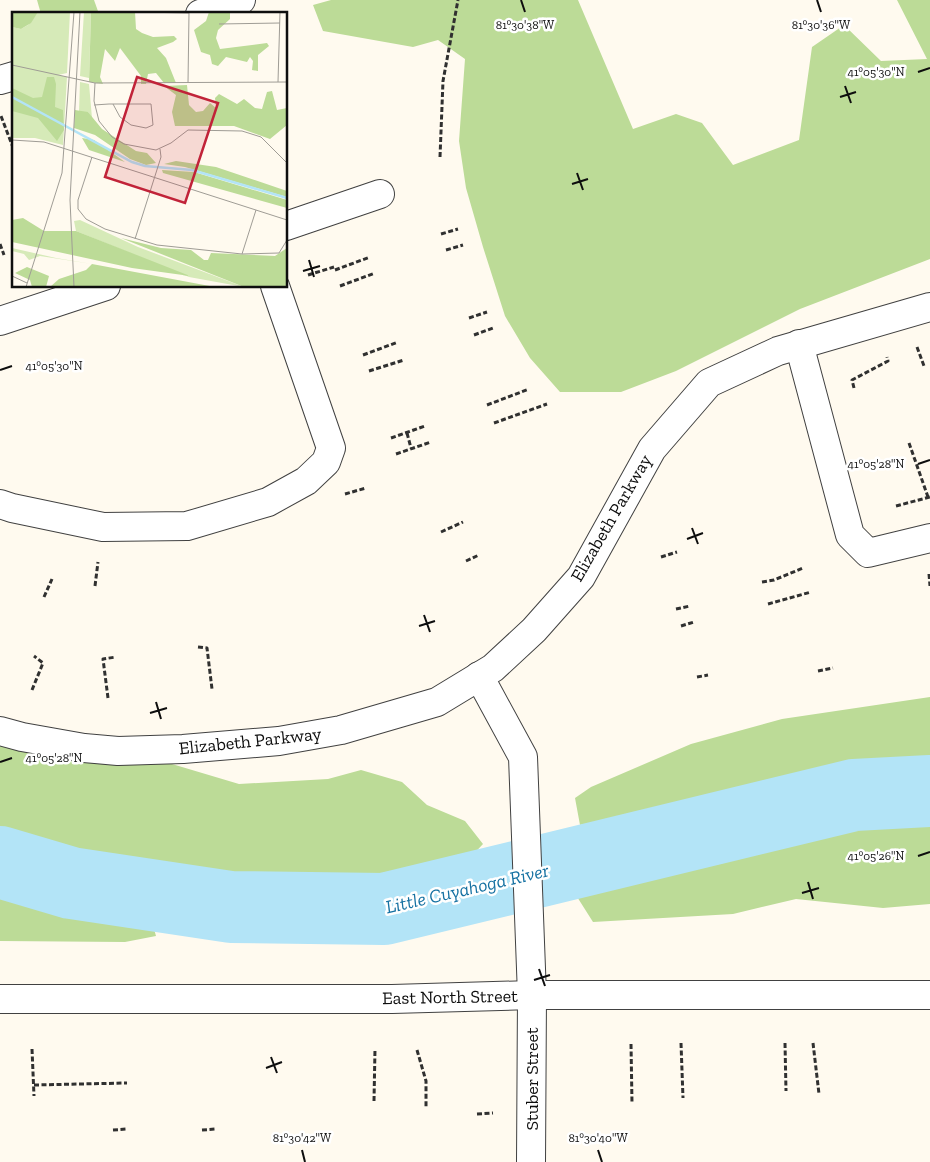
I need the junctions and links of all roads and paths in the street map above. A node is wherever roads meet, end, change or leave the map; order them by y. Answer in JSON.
{"nodes":[{"id":1,"x":241,"y":0,"type":"edge"},
{"id":2,"x":458,"y":0,"type":"edge"},
{"id":3,"x":206,"y":12,"type":"edge"},
{"id":4,"x":0,"y":113,"type":"edge"},
{"id":5,"x":12,"y":145,"type":"edge"},
{"id":6,"x":440,"y":157,"type":"dead end"},
{"id":7,"x":380,"y":194,"type":"dead end"},
{"id":8,"x":288,"y":225,"type":"edge"},
{"id":9,"x":458,"y":229,"type":"dead end"},
{"id":10,"x":441,"y":234,"type":"dead end"},
{"id":11,"x":0,"y":244,"type":"edge"},
{"id":12,"x":463,"y":245,"type":"dead end"},
{"id":13,"x":446,"y":250,"type":"dead end"},
{"id":14,"x":4,"y":256,"type":"dead end"},
{"id":15,"x":370,"y":257,"type":"dead end"},
{"id":16,"x":335,"y":270,"type":"dead end"},
{"id":17,"x":375,"y":273,"type":"dead end"},
{"id":18,"x":340,"y":286,"type":"dead end"},
{"id":19,"x":100,"y":288,"type":"edge"},
{"id":20,"x":276,"y":288,"type":"edge"},
{"id":21,"x":930,"y":307,"type":"edge"},
{"id":22,"x":487,"y":312,"type":"dead end"},
{"id":23,"x":469,"y":318,"type":"dead end"},
{"id":24,"x":0,"y":321,"type":"edge"},
{"id":25,"x":493,"y":328,"type":"dead end"},
{"id":26,"x":474,"y":335,"type":"dead end"},
{"id":27,"x":398,"y":342,"type":"dead end"},
{"id":28,"x":799,"y":344,"type":"junction"},
{"id":29,"x":916,"y":345,"type":"dead end"},
{"id":30,"x":886,"y":353,"type":"dead end"},
{"id":31,"x":363,"y":355,"type":"dead end"},
{"id":32,"x":404,"y":360,"type":"dead end"},
{"id":33,"x":924,"y":366,"type":"dead end"},
{"id":34,"x":369,"y":370,"type":"dead end"},
{"id":35,"x":854,"y":388,"type":"dead end"},
{"id":36,"x":529,"y":389,"type":"dead end"},
{"id":37,"x":547,"y":404,"type":"dead end"},
{"id":38,"x":487,"y":405,"type":"dead end"},
{"id":39,"x":494,"y":423,"type":"dead end"},
{"id":40,"x":425,"y":426,"type":"dead end"},
{"id":41,"x":407,"y":433,"type":"junction"},
{"id":42,"x":391,"y":438,"type":"dead end"},
{"id":43,"x":431,"y":442,"type":"dead end"},
{"id":44,"x":909,"y":443,"type":"dead end"},
{"id":45,"x":411,"y":448,"type":"junction"},
{"id":46,"x":396,"y":454,"type":"dead end"},
{"id":47,"x":366,"y":488,"type":"dead end"},
{"id":48,"x":342,"y":495,"type":"dead end"},
{"id":49,"x":929,"y":497,"type":"edge"},
{"id":50,"x":0,"y":504,"type":"edge"},
{"id":51,"x":896,"y":506,"type":"dead end"},
{"id":52,"x":463,"y":522,"type":"dead end"},
{"id":53,"x":440,"y":532,"type":"dead end"},
{"id":54,"x":930,"y":538,"type":"edge"},
{"id":55,"x":677,"y":552,"type":"dead end"},
{"id":56,"x":479,"y":555,"type":"dead end"},
{"id":57,"x":661,"y":557,"type":"dead end"},
{"id":58,"x":466,"y":561,"type":"dead end"},
{"id":59,"x":804,"y":568,"type":"dead end"},
{"id":60,"x":52,"y":579,"type":"dead end"},
{"id":61,"x":762,"y":582,"type":"dead end"},
{"id":62,"x":811,"y":592,"type":"dead end"},
{"id":63,"x":44,"y":597,"type":"dead end"},
{"id":64,"x":768,"y":604,"type":"dead end"},
{"id":65,"x":690,"y":606,"type":"dead end"},
{"id":66,"x":676,"y":609,"type":"dead end"},
{"id":67,"x":694,"y":622,"type":"dead end"},
{"id":68,"x":681,"y":626,"type":"dead end"},
{"id":69,"x":198,"y":647,"type":"dead end"},
{"id":70,"x":34,"y":656,"type":"dead end"},
{"id":71,"x":116,"y":657,"type":"dead end"},
{"id":72,"x":833,"y":668,"type":"dead end"},
{"id":73,"x":818,"y":671,"type":"dead end"},
{"id":74,"x":708,"y":675,"type":"dead end"},
{"id":75,"x":479,"y":676,"type":"junction"},
{"id":76,"x":697,"y":677,"type":"dead end"},
{"id":77,"x":212,"y":689,"type":"dead end"},
{"id":78,"x":32,"y":690,"type":"dead end"},
{"id":79,"x":108,"y":698,"type":"dead end"},
{"id":80,"x":0,"y":731,"type":"edge"},
{"id":81,"x":532,"y":995,"type":"junction"},
{"id":82,"x":930,"y":995,"type":"edge"},
{"id":83,"x":0,"y":999,"type":"edge"},
{"id":84,"x":813,"y":1042,"type":"dead end"},
{"id":85,"x":681,"y":1043,"type":"dead end"},
{"id":86,"x":785,"y":1043,"type":"dead end"},
{"id":87,"x":631,"y":1044,"type":"dead end"},
{"id":88,"x":32,"y":1049,"type":"dead end"},
{"id":89,"x":375,"y":1050,"type":"dead end"},
{"id":90,"x":417,"y":1050,"type":"dead end"},
{"id":91,"x":127,"y":1083,"type":"dead end"},
{"id":92,"x":34,"y":1085,"type":"junction"},
{"id":93,"x":786,"y":1091,"type":"dead end"},
{"id":94,"x":819,"y":1094,"type":"dead end"},
{"id":95,"x":34,"y":1096,"type":"dead end"},
{"id":96,"x":682,"y":1098,"type":"dead end"},
{"id":97,"x":374,"y":1101,"type":"dead end"},
{"id":98,"x":632,"y":1103,"type":"dead end"},
{"id":99,"x":426,"y":1108,"type":"dead end"},
{"id":100,"x":493,"y":1113,"type":"dead end"},
{"id":101,"x":477,"y":1114,"type":"dead end"},
{"id":102,"x":127,"y":1129,"type":"dead end"},
{"id":103,"x":216,"y":1129,"type":"dead end"},
{"id":104,"x":113,"y":1130,"type":"dead end"},
{"id":105,"x":202,"y":1130,"type":"dead end"},
{"id":106,"x":531,"y":1162,"type":"edge"}],
"edges":[{"from":1,"to":3,"type":"street"},
{"from":2,"to":6,"type":"path"},
{"from":4,"to":5,"type":"path"},
{"from":7,"to":8,"type":"street"},
{"from":9,"to":10,"type":"path"},
{"from":11,"to":14,"type":"path"},
{"from":12,"to":13,"type":"path"},
{"from":15,"to":16,"type":"path"},
{"from":17,"to":18,"type":"path"},
{"from":19,"to":24,"type":"street"},
{"from":20,"to":50,"type":"street"},
{"from":21,"to":28,"type":"street","name":"Elizabeth Parkway"},
{"from":22,"to":23,"type":"path"},
{"from":25,"to":26,"type":"path"},
{"from":27,"to":31,"type":"path"},
{"from":28,"to":54,"type":"street"},
{"from":28,"to":75,"type":"street","name":"Elizabeth Parkway"},
{"from":29,"to":33,"type":"path"},
{"from":30,"to":35,"type":"path"},
{"from":32,"to":34,"type":"path"},
{"from":36,"to":38,"type":"path"},
{"from":37,"to":39,"type":"path"},
{"from":40,"to":41,"type":"path"},
{"from":41,"to":42,"type":"path"},
{"from":41,"to":45,"type":"path"},
{"from":43,"to":45,"type":"path"},
{"from":44,"to":49,"type":"path"},
{"from":45,"to":46,"type":"path"},
{"from":47,"to":48,"type":"path"},
{"from":49,"to":51,"type":"path"},
{"from":52,"to":53,"type":"path"},
{"from":55,"to":57,"type":"path"},
{"from":56,"to":58,"type":"path"},
{"from":59,"to":61,"type":"path"},
{"from":60,"to":63,"type":"path"},
{"from":62,"to":64,"type":"path"},
{"from":65,"to":66,"type":"path"},
{"from":67,"to":68,"type":"path"},
{"from":69,"to":77,"type":"path"},
{"from":70,"to":78,"type":"path"},
{"from":71,"to":79,"type":"path"},
{"from":72,"to":73,"type":"path"},
{"from":74,"to":76,"type":"path"},
{"from":75,"to":80,"type":"street","name":"Elizabeth Parkway"},
{"from":75,"to":81,"type":"street","name":"Stuber Street"},
{"from":81,"to":82,"type":"street","name":"East North Street"},
{"from":81,"to":83,"type":"street","name":"East North Street"},
{"from":81,"to":106,"type":"street","name":"Stuber Street"},
{"from":84,"to":94,"type":"path"},
{"from":85,"to":96,"type":"path"},
{"from":86,"to":93,"type":"path"},
{"from":87,"to":98,"type":"path"},
{"from":88,"to":92,"type":"path"},
{"from":89,"to":97,"type":"path"},
{"from":90,"to":99,"type":"path"},
{"from":91,"to":92,"type":"path"},
{"from":92,"to":95,"type":"path"},
{"from":100,"to":101,"type":"path"},
{"from":102,"to":104,"type":"path"},
{"from":103,"to":105,"type":"path"}]}
